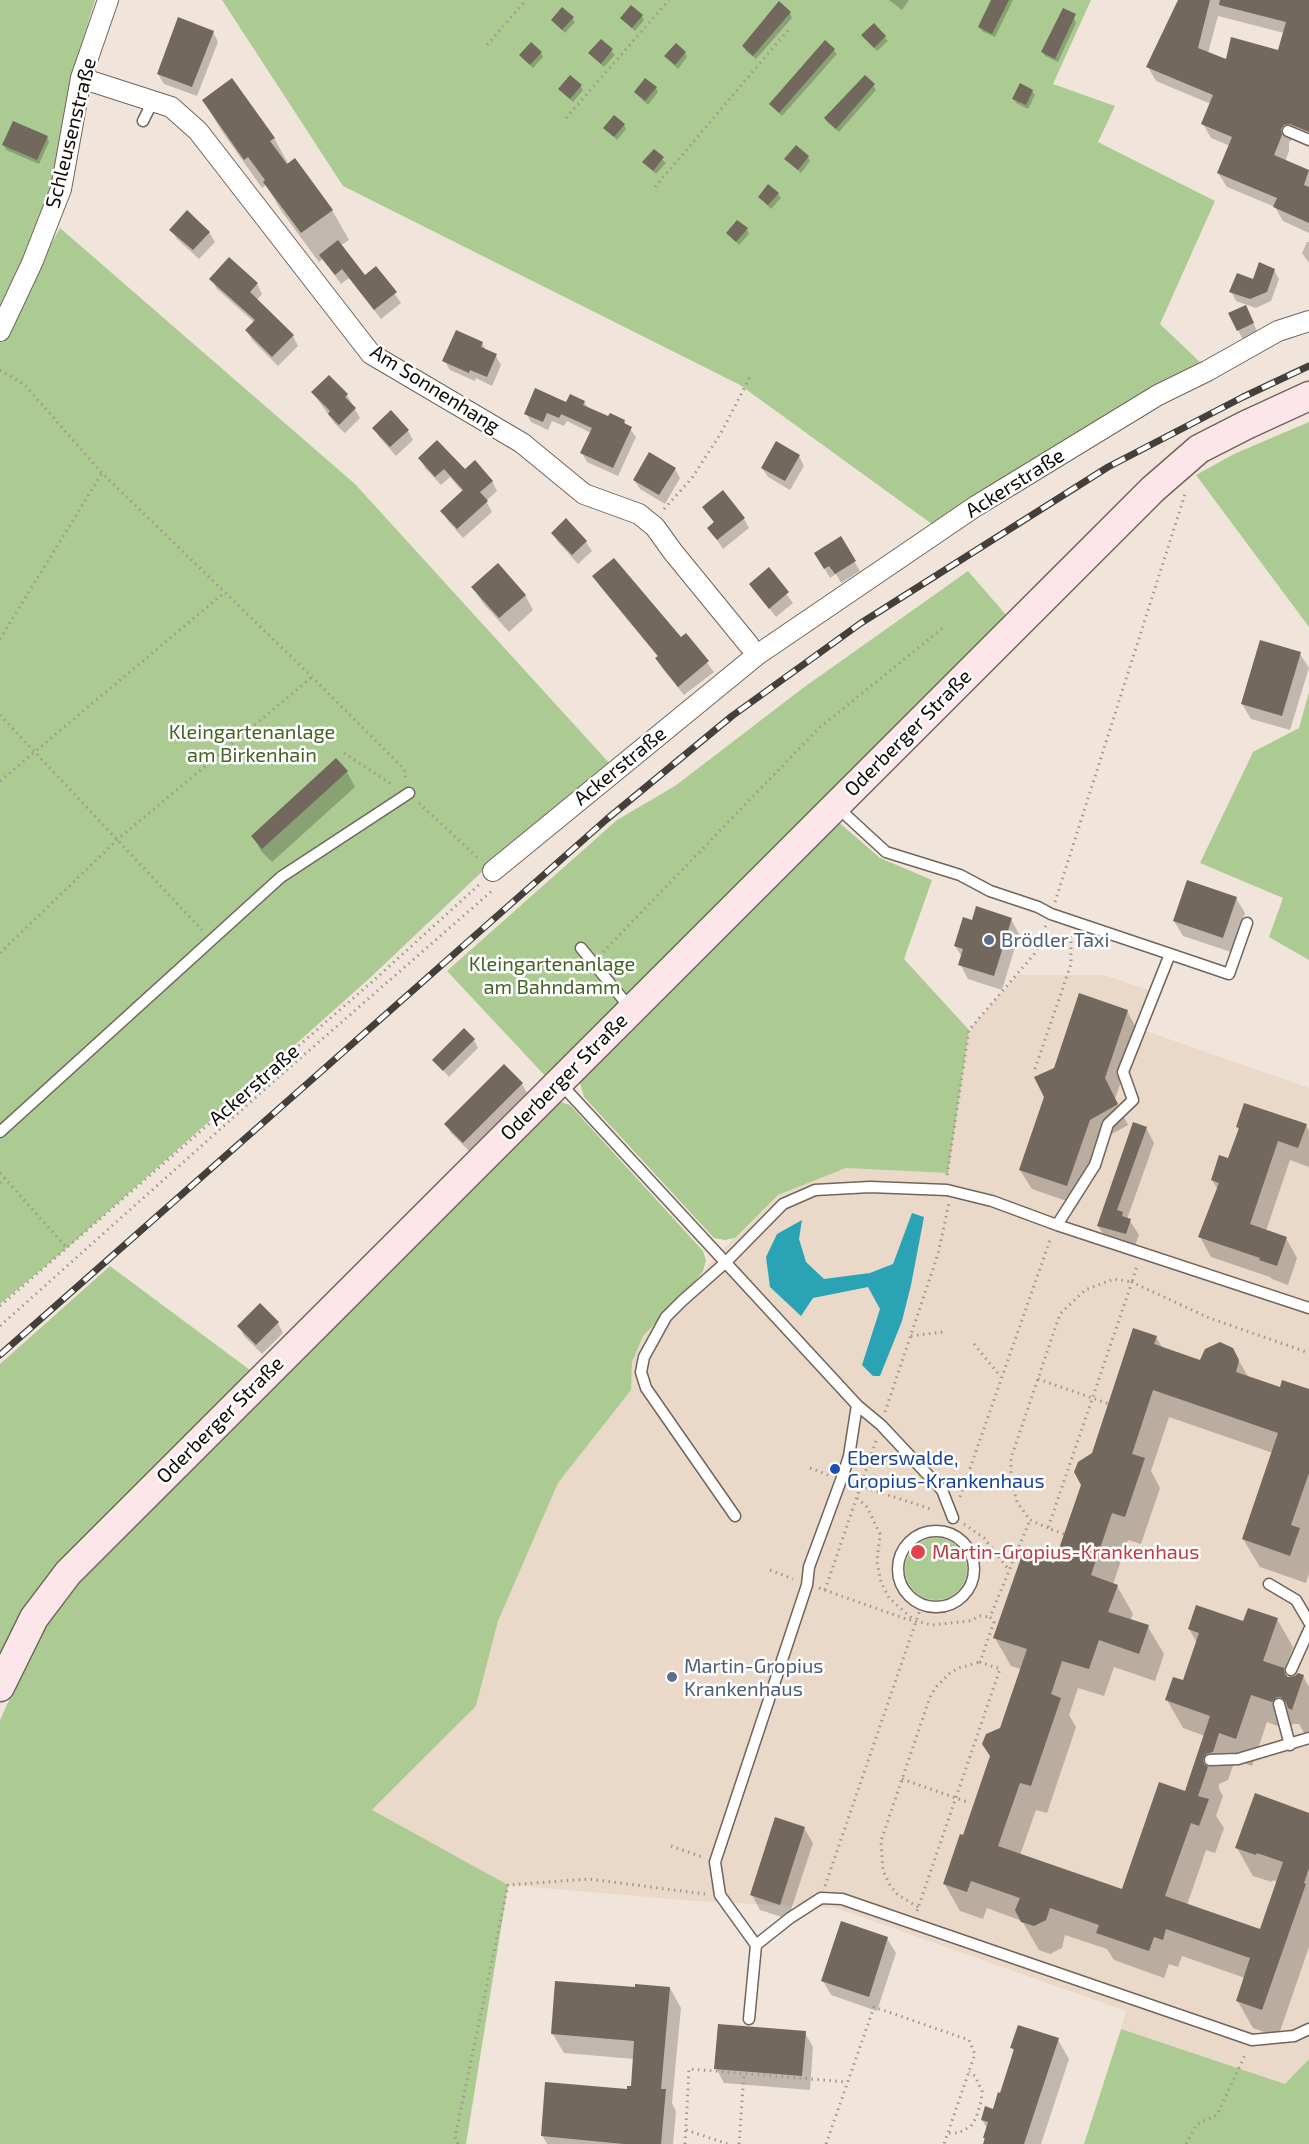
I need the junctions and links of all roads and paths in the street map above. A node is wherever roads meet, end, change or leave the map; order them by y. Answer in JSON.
{"nodes":[{"id":1,"x":108,"y":0,"type":"edge"},
{"id":2,"x":526,"y":0,"type":"edge"},
{"id":3,"x":669,"y":0,"type":"edge"},
{"id":4,"x":789,"y":29,"type":"dead end"},
{"id":5,"x":488,"y":45,"type":"dead end"},
{"id":6,"x":81,"y":78,"type":"junction"},
{"id":7,"x":153,"y":101,"type":"junction"},
{"id":8,"x":566,"y":118,"type":"dead end"},
{"id":9,"x":144,"y":121,"type":"dead end"},
{"id":10,"x":1288,"y":131,"type":"dead end"},
{"id":11,"x":1309,"y":140,"type":"edge"},
{"id":12,"x":655,"y":187,"type":"dead end"},
{"id":13,"x":1309,"y":321,"type":"edge"},
{"id":14,"x":0,"y":331,"type":"edge"},
{"id":15,"x":0,"y":370,"type":"edge"},
{"id":16,"x":750,"y":377,"type":"dead end"},
{"id":17,"x":1309,"y":396,"type":"edge"},
{"id":18,"x":102,"y":473,"type":"junction"},
{"id":19,"x":1186,"y":490,"type":"dead end"},
{"id":20,"x":651,"y":524,"type":"junction"},
{"id":21,"x":225,"y":592,"type":"junction"},
{"id":22,"x":944,"y":627,"type":"dead end"},
{"id":23,"x":0,"y":639,"type":"edge"},
{"id":24,"x":749,"y":645,"type":"dead end"},
{"id":25,"x":312,"y":677,"type":"junction"},
{"id":26,"x":0,"y":715,"type":"edge"},
{"id":27,"x":35,"y":752,"type":"junction"},
{"id":28,"x":344,"y":753,"type":"dead end"},
{"id":29,"x":0,"y":781,"type":"edge"},
{"id":30,"x":409,"y":793,"type":"junction"},
{"id":31,"x":835,"y":806,"type":"junction"},
{"id":32,"x":118,"y":839,"type":"junction"},
{"id":33,"x":497,"y":877,"type":"junction"},
{"id":34,"x":1051,"y":914,"type":"junction"},
{"id":35,"x":1070,"y":921,"type":"junction"},
{"id":36,"x":1247,"y":923,"type":"dead end"},
{"id":37,"x":212,"y":941,"type":"junction"},
{"id":38,"x":581,"y":948,"type":"dead end"},
{"id":39,"x":0,"y":953,"type":"edge"},
{"id":40,"x":1170,"y":954,"type":"junction"},
{"id":41,"x":593,"y":962,"type":"junction"},
{"id":42,"x":632,"y":1009,"type":"junction"},
{"id":43,"x":1035,"y":1069,"type":"dead end"},
{"id":44,"x":559,"y":1082,"type":"junction"},
{"id":45,"x":0,"y":1132,"type":"edge"},
{"id":46,"x":0,"y":1173,"type":"edge"},
{"id":47,"x":5,"y":1178,"type":"junction"},
{"id":48,"x":0,"y":1183,"type":"edge"},
{"id":49,"x":947,"y":1190,"type":"junction"},
{"id":50,"x":1057,"y":1225,"type":"junction"},
{"id":51,"x":67,"y":1248,"type":"junction"},
{"id":52,"x":1140,"y":1252,"type":"junction"},
{"id":53,"x":725,"y":1263,"type":"junction"},
{"id":54,"x":1132,"y":1282,"type":"junction"},
{"id":55,"x":0,"y":1306,"type":"edge"},
{"id":56,"x":1309,"y":1308,"type":"edge"},
{"id":57,"x":0,"y":1326,"type":"edge"},
{"id":58,"x":944,"y":1332,"type":"dead end"},
{"id":59,"x":911,"y":1336,"type":"junction"},
{"id":60,"x":974,"y":1344,"type":"dead end"},
{"id":61,"x":1309,"y":1353,"type":"edge"},
{"id":62,"x":1001,"y":1377,"type":"junction"},
{"id":63,"x":1038,"y":1379,"type":"junction"},
{"id":64,"x":1092,"y":1398,"type":"junction"},
{"id":65,"x":1109,"y":1404,"type":"dead end"},
{"id":66,"x":857,"y":1405,"type":"junction"},
{"id":67,"x":881,"y":1425,"type":"junction"},
{"id":68,"x":857,"y":1498,"type":"junction"},
{"id":69,"x":903,"y":1499,"type":"dead end"},
{"id":70,"x":735,"y":1516,"type":"dead end"},
{"id":71,"x":953,"y":1518,"type":"junction"},
{"id":72,"x":1030,"y":1520,"type":"junction"},
{"id":73,"x":1048,"y":1528,"type":"junction"},
{"id":74,"x":1064,"y":1533,"type":"dead end"},
{"id":75,"x":770,"y":1570,"type":"dead end"},
{"id":76,"x":1010,"y":1571,"type":"junction"},
{"id":77,"x":807,"y":1584,"type":"junction"},
{"id":78,"x":1269,"y":1584,"type":"dead end"},
{"id":79,"x":825,"y":1590,"type":"junction"},
{"id":80,"x":922,"y":1604,"type":"junction"},
{"id":81,"x":990,"y":1617,"type":"junction"},
{"id":82,"x":916,"y":1621,"type":"junction"},
{"id":83,"x":1309,"y":1622,"type":"edge"},
{"id":84,"x":1309,"y":1630,"type":"edge"},
{"id":85,"x":980,"y":1662,"type":"junction"},
{"id":86,"x":1291,"y":1670,"type":"dead end"},
{"id":87,"x":0,"y":1687,"type":"edge"},
{"id":88,"x":1278,"y":1704,"type":"dead end"},
{"id":89,"x":1309,"y":1738,"type":"edge"},
{"id":90,"x":1290,"y":1745,"type":"junction"},
{"id":91,"x":1210,"y":1760,"type":"dead end"},
{"id":92,"x":902,"y":1779,"type":"junction"},
{"id":93,"x":956,"y":1798,"type":"junction"},
{"id":94,"x":970,"y":1803,"type":"dead end"},
{"id":95,"x":671,"y":1846,"type":"dead end"},
{"id":96,"x":715,"y":1862,"type":"junction"},
{"id":97,"x":720,"y":1895,"type":"junction"},
{"id":98,"x":820,"y":1899,"type":"junction"},
{"id":99,"x":919,"y":1908,"type":"junction"},
{"id":100,"x":913,"y":1924,"type":"junction"},
{"id":101,"x":756,"y":1945,"type":"junction"},
{"id":102,"x":749,"y":2019,"type":"dead end"},
{"id":103,"x":1309,"y":2029,"type":"edge"},
{"id":104,"x":1252,"y":2040,"type":"junction"},
{"id":105,"x":969,"y":2072,"type":"junction"},
{"id":106,"x":744,"y":2074,"type":"junction"},
{"id":107,"x":847,"y":2082,"type":"junction"},
{"id":108,"x":686,"y":2130,"type":"junction"},
{"id":109,"x":948,"y":2133,"type":"junction"},
{"id":110,"x":458,"y":2144,"type":"edge"},
{"id":111,"x":685,"y":2144,"type":"edge"},
{"id":112,"x":728,"y":2144,"type":"edge"},
{"id":113,"x":739,"y":2144,"type":"edge"},
{"id":114,"x":826,"y":2144,"type":"edge"},
{"id":115,"x":944,"y":2144,"type":"edge"},
{"id":116,"x":1186,"y":2144,"type":"edge"}],
"edges":[{"from":1,"to":6,"type":"street","name":"Schleusenstraße"},
{"from":2,"to":5,"type":"path"},
{"from":3,"to":8,"type":"path"},
{"from":4,"to":12,"type":"path"},
{"from":6,"to":7,"type":"street","name":"Am Sonnenhang"},
{"from":6,"to":14,"type":"street","name":"Schleusenstraße"},
{"from":7,"to":9,"type":"lane"},
{"from":7,"to":20,"type":"street","name":"Am Sonnenhang"},
{"from":10,"to":11,"type":"lane"},
{"from":13,"to":33,"type":"street","name":"Ackerstraße"},
{"from":15,"to":18,"type":"path"},
{"from":16,"to":20,"type":"path"},
{"from":17,"to":31,"type":"main road","name":"Oderberger Straße"},
{"from":18,"to":21,"type":"path"},
{"from":18,"to":23,"type":"path"},
{"from":19,"to":34,"type":"path"},
{"from":20,"to":24,"type":"street","name":"Am Sonnenhang"},
{"from":21,"to":25,"type":"path"},
{"from":21,"to":27,"type":"path"},
{"from":22,"to":41,"type":"path"},
{"from":25,"to":30,"type":"path"},
{"from":25,"to":32,"type":"path"},
{"from":26,"to":27,"type":"path"},
{"from":27,"to":29,"type":"path"},
{"from":27,"to":32,"type":"path"},
{"from":28,"to":30,"type":"path"},
{"from":30,"to":33,"type":"path"},
{"from":30,"to":37,"type":"lane"},
{"from":31,"to":34,"type":"lane"},
{"from":31,"to":42,"type":"main road","name":"Oderberger Straße"},
{"from":32,"to":37,"type":"path"},
{"from":32,"to":39,"type":"path"},
{"from":33,"to":51,"type":"path","name":"Ackerstraße"},
{"from":33,"to":57,"type":"path"},
{"from":34,"to":35,"type":"lane"},
{"from":34,"to":49,"type":"path"},
{"from":35,"to":40,"type":"lane"},
{"from":35,"to":43,"type":"path"},
{"from":36,"to":40,"type":"lane"},
{"from":37,"to":45,"type":"lane"},
{"from":38,"to":41,"type":"lane"},
{"from":40,"to":50,"type":"lane"},
{"from":41,"to":42,"type":"lane"},
{"from":42,"to":44,"type":"main road","name":"Oderberger Straße"},
{"from":44,"to":53,"type":"lane"},
{"from":44,"to":87,"type":"main road","name":"Oderberger Straße"},
{"from":46,"to":47,"type":"path"},
{"from":47,"to":48,"type":"path"},
{"from":47,"to":51,"type":"path"},
{"from":49,"to":50,"type":"lane"},
{"from":49,"to":53,"type":"lane"},
{"from":49,"to":59,"type":"path"},
{"from":50,"to":52,"type":"lane"},
{"from":50,"to":62,"type":"path"},
{"from":51,"to":55,"type":"path","name":"Ackerstraße"},
{"from":52,"to":54,"type":"path"},
{"from":52,"to":56,"type":"lane"},
{"from":53,"to":66,"type":"lane"},
{"from":53,"to":70,"type":"lane"},
{"from":54,"to":61,"type":"path"},
{"from":54,"to":63,"type":"path"},
{"from":54,"to":64,"type":"path"},
{"from":58,"to":59,"type":"path"},
{"from":59,"to":67,"type":"path"},
{"from":60,"to":62,"type":"path"},
{"from":62,"to":71,"type":"path"},
{"from":63,"to":64,"type":"path"},
{"from":63,"to":72,"type":"path"},
{"from":64,"to":65,"type":"path"},
{"from":64,"to":73,"type":"path"},
{"from":66,"to":67,"type":"lane"},
{"from":66,"to":77,"type":"lane"},
{"from":67,"to":68,"type":"path"},
{"from":67,"to":71,"type":"lane"},
{"from":68,"to":79,"type":"path"},
{"from":68,"to":82,"type":"path"},
{"from":69,"to":71,"type":"path"},
{"from":71,"to":76,"type":"path"},
{"from":72,"to":73,"type":"path"},
{"from":72,"to":76,"type":"path"},
{"from":73,"to":74,"type":"path"},
{"from":75,"to":77,"type":"path"},
{"from":76,"to":81,"type":"path"},
{"from":77,"to":79,"type":"path"},
{"from":77,"to":96,"type":"lane"},
{"from":78,"to":83,"type":"lane"},
{"from":79,"to":82,"type":"path"},
{"from":80,"to":80,"type":"lane"},
{"from":80,"to":82,"type":"path"},
{"from":81,"to":82,"type":"path"},
{"from":81,"to":85,"type":"path"},
{"from":82,"to":98,"type":"path"},
{"from":84,"to":86,"type":"lane"},
{"from":85,"to":92,"type":"path"},
{"from":85,"to":93,"type":"path"},
{"from":88,"to":90,"type":"lane"},
{"from":89,"to":90,"type":"lane"},
{"from":90,"to":91,"type":"lane"},
{"from":92,"to":93,"type":"path"},
{"from":92,"to":99,"type":"path"},
{"from":93,"to":94,"type":"path"},
{"from":93,"to":99,"type":"path"},
{"from":95,"to":96,"type":"path"},
{"from":96,"to":97,"type":"lane"},
{"from":97,"to":101,"type":"lane"},
{"from":97,"to":110,"type":"path"},
{"from":98,"to":100,"type":"lane"},
{"from":98,"to":101,"type":"lane"},
{"from":99,"to":100,"type":"path"},
{"from":100,"to":104,"type":"lane"},
{"from":101,"to":102,"type":"lane"},
{"from":103,"to":104,"type":"lane"},
{"from":104,"to":116,"type":"path"},
{"from":105,"to":107,"type":"path"},
{"from":105,"to":109,"type":"path"},
{"from":105,"to":109,"type":"path"},
{"from":106,"to":107,"type":"path"},
{"from":106,"to":108,"type":"path"},
{"from":106,"to":113,"type":"path"},
{"from":107,"to":114,"type":"path"},
{"from":108,"to":111,"type":"path"},
{"from":108,"to":112,"type":"path"},
{"from":109,"to":115,"type":"path"}]}
